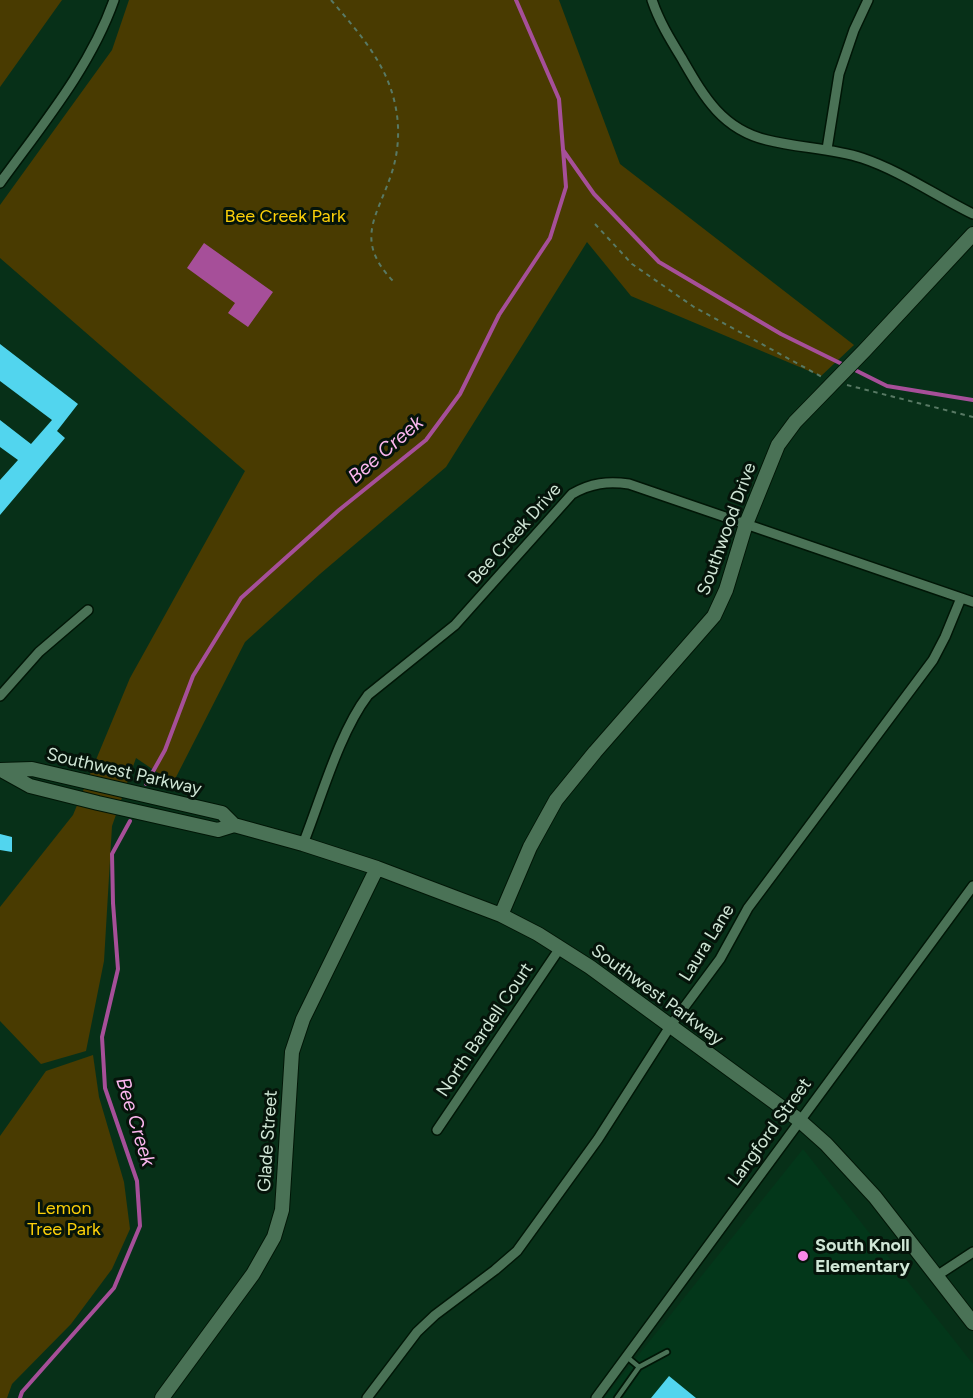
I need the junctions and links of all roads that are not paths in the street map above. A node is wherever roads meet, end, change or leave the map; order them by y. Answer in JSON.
{"nodes":[{"id":1,"x":114,"y":0,"type":"edge"},
{"id":2,"x":652,"y":0,"type":"edge"},
{"id":3,"x":868,"y":0,"type":"edge"},
{"id":4,"x":826,"y":149,"type":"junction"},
{"id":5,"x":0,"y":183,"type":"edge"},
{"id":6,"x":973,"y":214,"type":"edge"},
{"id":7,"x":973,"y":234,"type":"edge"},
{"id":8,"x":746,"y":524,"type":"junction"},
{"id":9,"x":961,"y":598,"type":"junction"},
{"id":10,"x":973,"y":602,"type":"edge"},
{"id":11,"x":88,"y":610,"type":"dead end"},
{"id":12,"x":0,"y":696,"type":"edge"},
{"id":13,"x":1,"y":771,"type":"edge"},
{"id":14,"x":303,"y":844,"type":"junction"},
{"id":15,"x":377,"y":868,"type":"junction"},
{"id":16,"x":973,"y":886,"type":"edge"},
{"id":17,"x":501,"y":915,"type":"junction"},
{"id":18,"x":560,"y":948,"type":"junction"},
{"id":19,"x":671,"y":1025,"type":"junction"},
{"id":20,"x":799,"y":1120,"type":"junction"},
{"id":21,"x":437,"y":1130,"type":"dead end"},
{"id":22,"x":973,"y":1252,"type":"edge"},
{"id":23,"x":938,"y":1275,"type":"junction"},
{"id":24,"x":973,"y":1323,"type":"edge"},
{"id":25,"x":667,"y":1352,"type":"dead end"},
{"id":26,"x":626,"y":1356,"type":"junction"},
{"id":27,"x":639,"y":1367,"type":"junction"},
{"id":28,"x":162,"y":1398,"type":"edge"},
{"id":29,"x":367,"y":1398,"type":"edge"},
{"id":30,"x":596,"y":1398,"type":"edge"},
{"id":31,"x":617,"y":1398,"type":"edge"}],
"edges":[{"from":1,"to":5,"type":"street"},
{"from":2,"to":4,"type":"street"},
{"from":3,"to":4,"type":"street"},
{"from":4,"to":6,"type":"street"},
{"from":7,"to":8,"type":"street","name":"Southwood Drive"},
{"from":8,"to":9,"type":"street","name":"Bee Creek Drive"},
{"from":8,"to":14,"type":"street","name":"Bee Creek Drive"},
{"from":8,"to":17,"type":"street","name":"Southwood Drive"},
{"from":9,"to":10,"type":"street","name":"Bee Creek Drive"},
{"from":9,"to":19,"type":"street","name":"Laura Lane"},
{"from":11,"to":12,"type":"street"},
{"from":13,"to":14,"type":"street","name":"Southwest Parkway"},
{"from":14,"to":15,"type":"street","name":"Southwest Parkway"},
{"from":15,"to":17,"type":"street","name":"Southwest Parkway"},
{"from":15,"to":28,"type":"street","name":"Glade Street"},
{"from":16,"to":20,"type":"street","name":"Langford Street"},
{"from":17,"to":18,"type":"street","name":"Southwest Parkway"},
{"from":18,"to":19,"type":"street","name":"Southwest Parkway"},
{"from":18,"to":21,"type":"street","name":"North Bardell Court"},
{"from":19,"to":20,"type":"street","name":"Southwest Parkway"},
{"from":19,"to":29,"type":"street","name":"Laura Lane"},
{"from":20,"to":23,"type":"street","name":"Southwest Parkway"},
{"from":20,"to":26,"type":"street","name":"Langford Street"},
{"from":22,"to":23,"type":"street"},
{"from":23,"to":24,"type":"street","name":"Southwest Parkway"},
{"from":25,"to":27,"type":"lane"},
{"from":26,"to":27,"type":"lane"},
{"from":26,"to":30,"type":"street","name":"Langford Street"},
{"from":27,"to":31,"type":"lane"}]}
